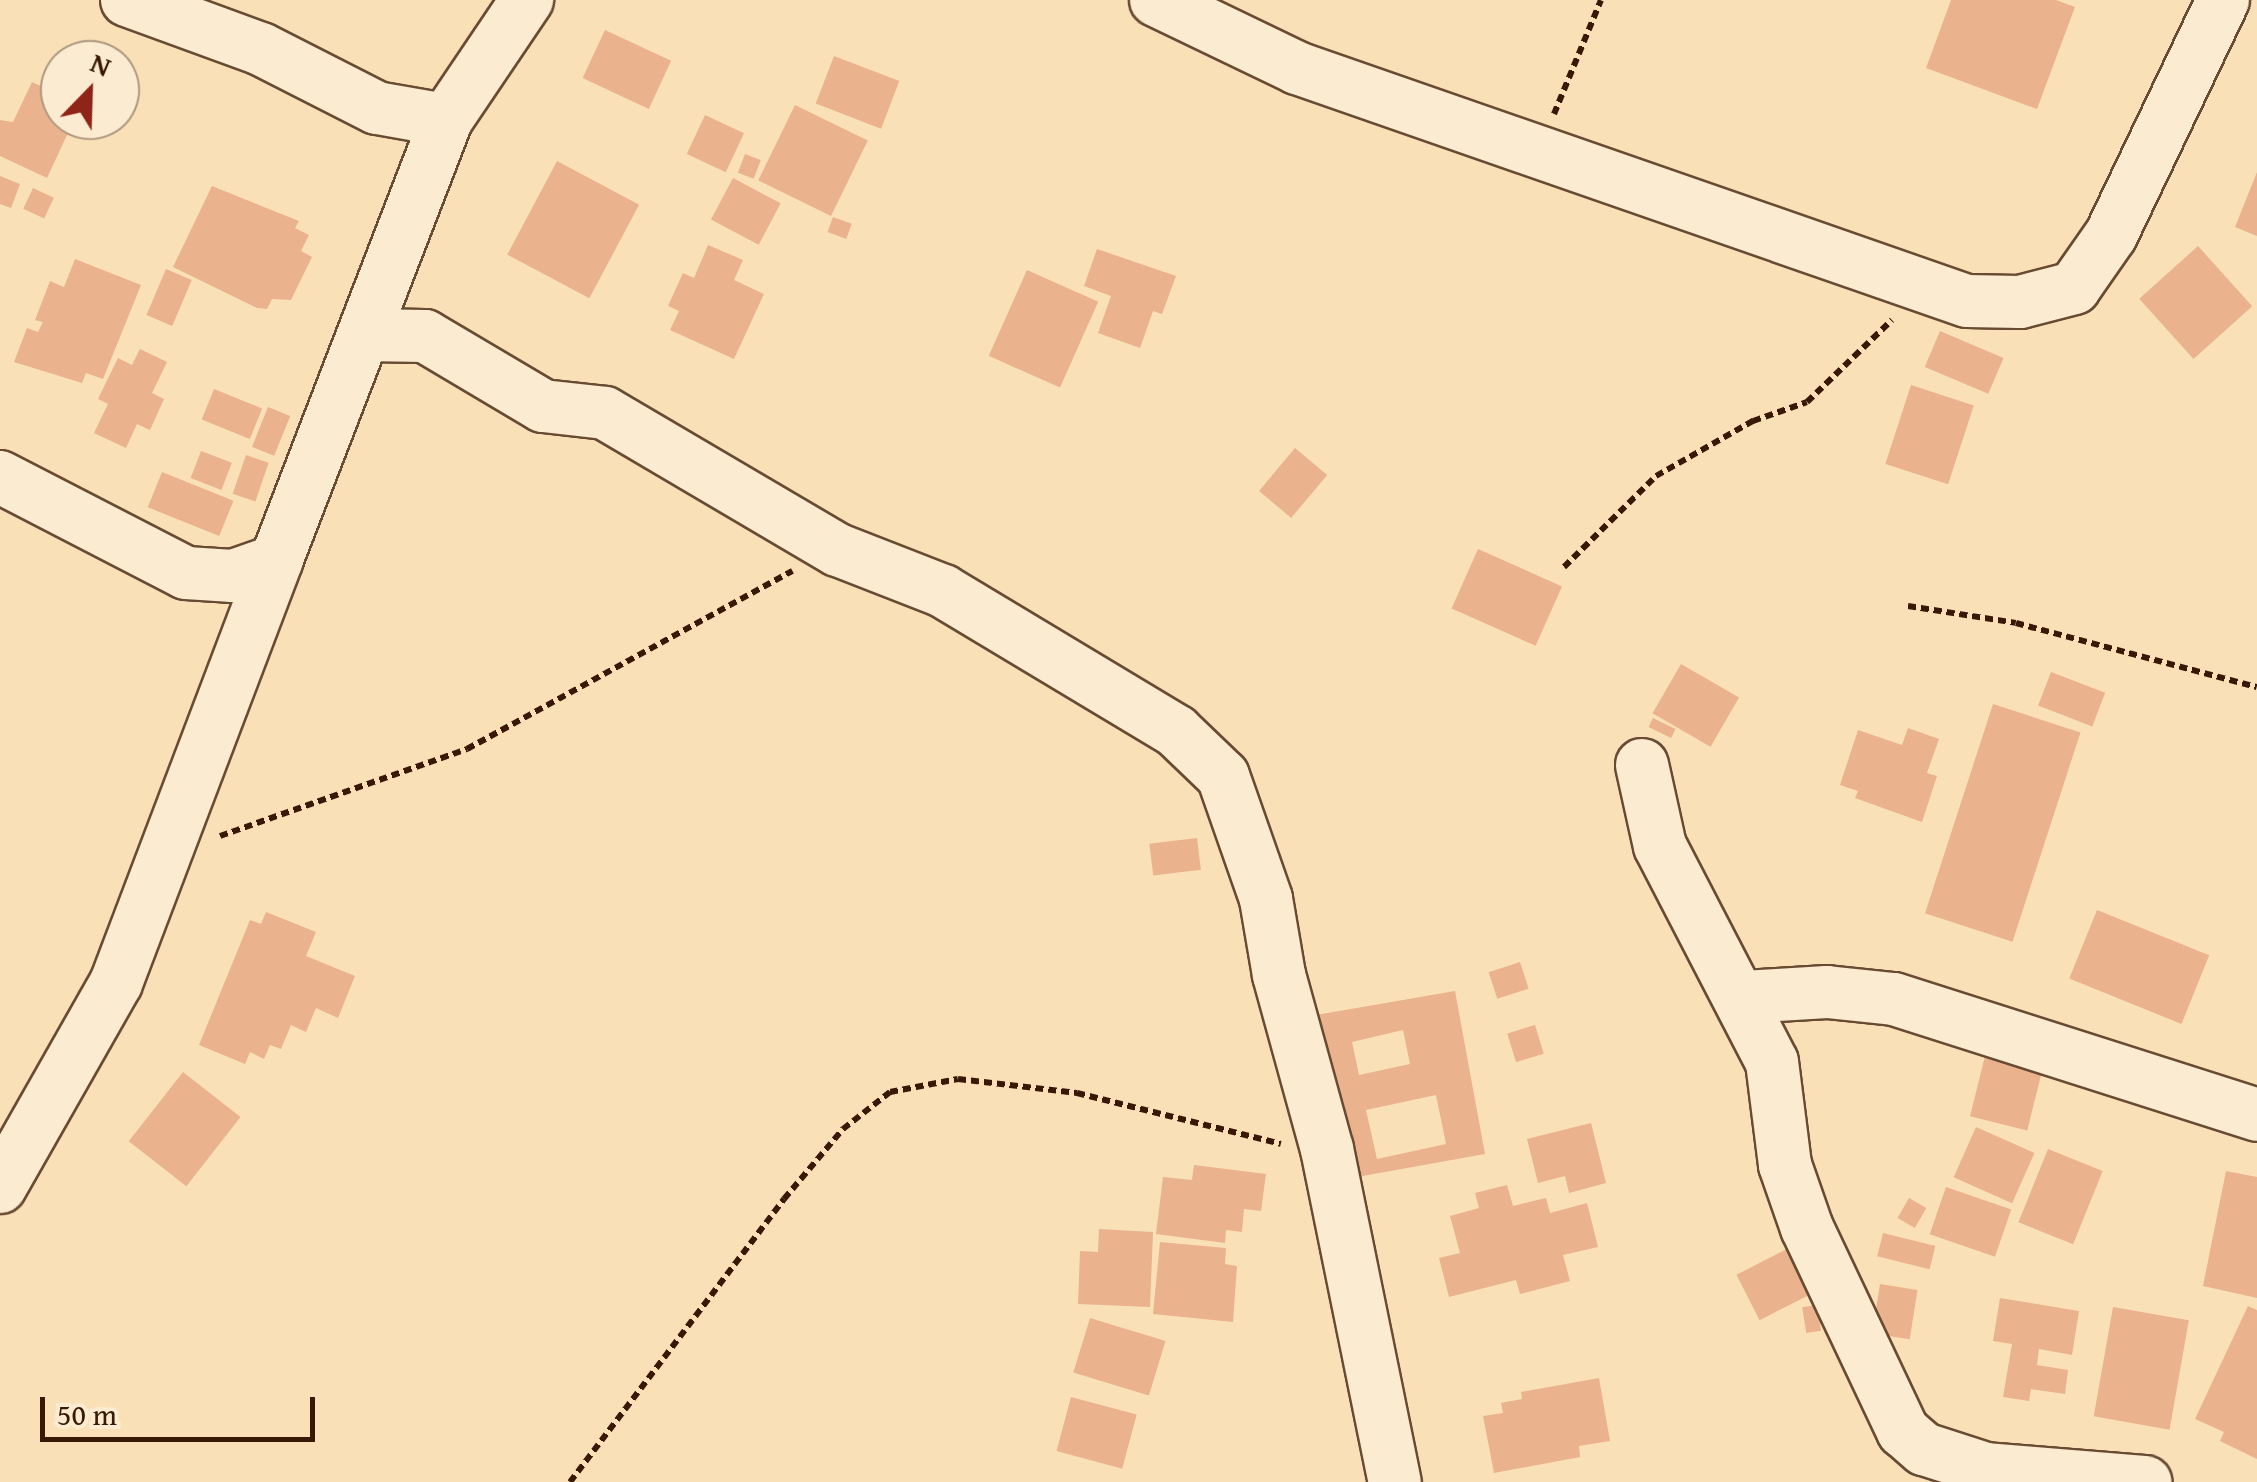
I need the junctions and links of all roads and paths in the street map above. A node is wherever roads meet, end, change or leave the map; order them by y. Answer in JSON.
{"nodes":[{"id":1,"x":128,"y":0,"type":"edge"},
{"id":2,"x":527,"y":0,"type":"edge"},
{"id":3,"x":1156,"y":0,"type":"edge"},
{"id":4,"x":1601,"y":0,"type":"edge"},
{"id":5,"x":2223,"y":0,"type":"edge"},
{"id":6,"x":446,"y":120,"type":"junction"},
{"id":7,"x":1538,"y":152,"type":"junction"},
{"id":8,"x":396,"y":260,"type":"junction"},
{"id":9,"x":1930,"y":286,"type":"junction"},
{"id":10,"x":365,"y":335,"type":"junction"},
{"id":11,"x":426,"y":336,"type":"junction"},
{"id":12,"x":0,"y":477,"type":"edge"},
{"id":13,"x":838,"y":550,"type":"junction"},
{"id":14,"x":276,"y":560,"type":"junction"},
{"id":15,"x":1564,"y":567,"type":"dead end"},
{"id":16,"x":1908,"y":606,"type":"dead end"},
{"id":17,"x":2257,"y":687,"type":"edge"},
{"id":18,"x":1642,"y":766,"type":"dead end"},
{"id":19,"x":162,"y":860,"type":"junction"},
{"id":20,"x":1744,"y":997,"type":"junction"},
{"id":21,"x":2252,"y":1101,"type":"edge"},
{"id":22,"x":1327,"y":1149,"type":"junction"},
{"id":23,"x":0,"y":1187,"type":"edge"},
{"id":24,"x":572,"y":1479,"type":"edge"},
{"id":25,"x":584,"y":1482,"type":"edge"},
{"id":26,"x":1395,"y":1482,"type":"edge"},
{"id":27,"x":2145,"y":1482,"type":"edge"}],
"edges":[{"from":1,"to":6,"type":"street"},
{"from":2,"to":6,"type":"street"},
{"from":3,"to":7,"type":"street"},
{"from":4,"to":7,"type":"path"},
{"from":5,"to":9,"type":"street"},
{"from":6,"to":8,"type":"street"},
{"from":7,"to":9,"type":"street"},
{"from":8,"to":10,"type":"street"},
{"from":8,"to":11,"type":"street"},
{"from":9,"to":15,"type":"path"},
{"from":10,"to":11,"type":"street"},
{"from":10,"to":14,"type":"street"},
{"from":11,"to":13,"type":"street"},
{"from":12,"to":14,"type":"street"},
{"from":13,"to":19,"type":"path"},
{"from":13,"to":22,"type":"street"},
{"from":14,"to":19,"type":"street"},
{"from":16,"to":17,"type":"path"},
{"from":18,"to":20,"type":"street"},
{"from":19,"to":23,"type":"street"},
{"from":20,"to":21,"type":"street"},
{"from":20,"to":27,"type":"street"},
{"from":22,"to":24,"type":"path"},
{"from":22,"to":26,"type":"street"},
{"from":24,"to":25,"type":"path"}]}
